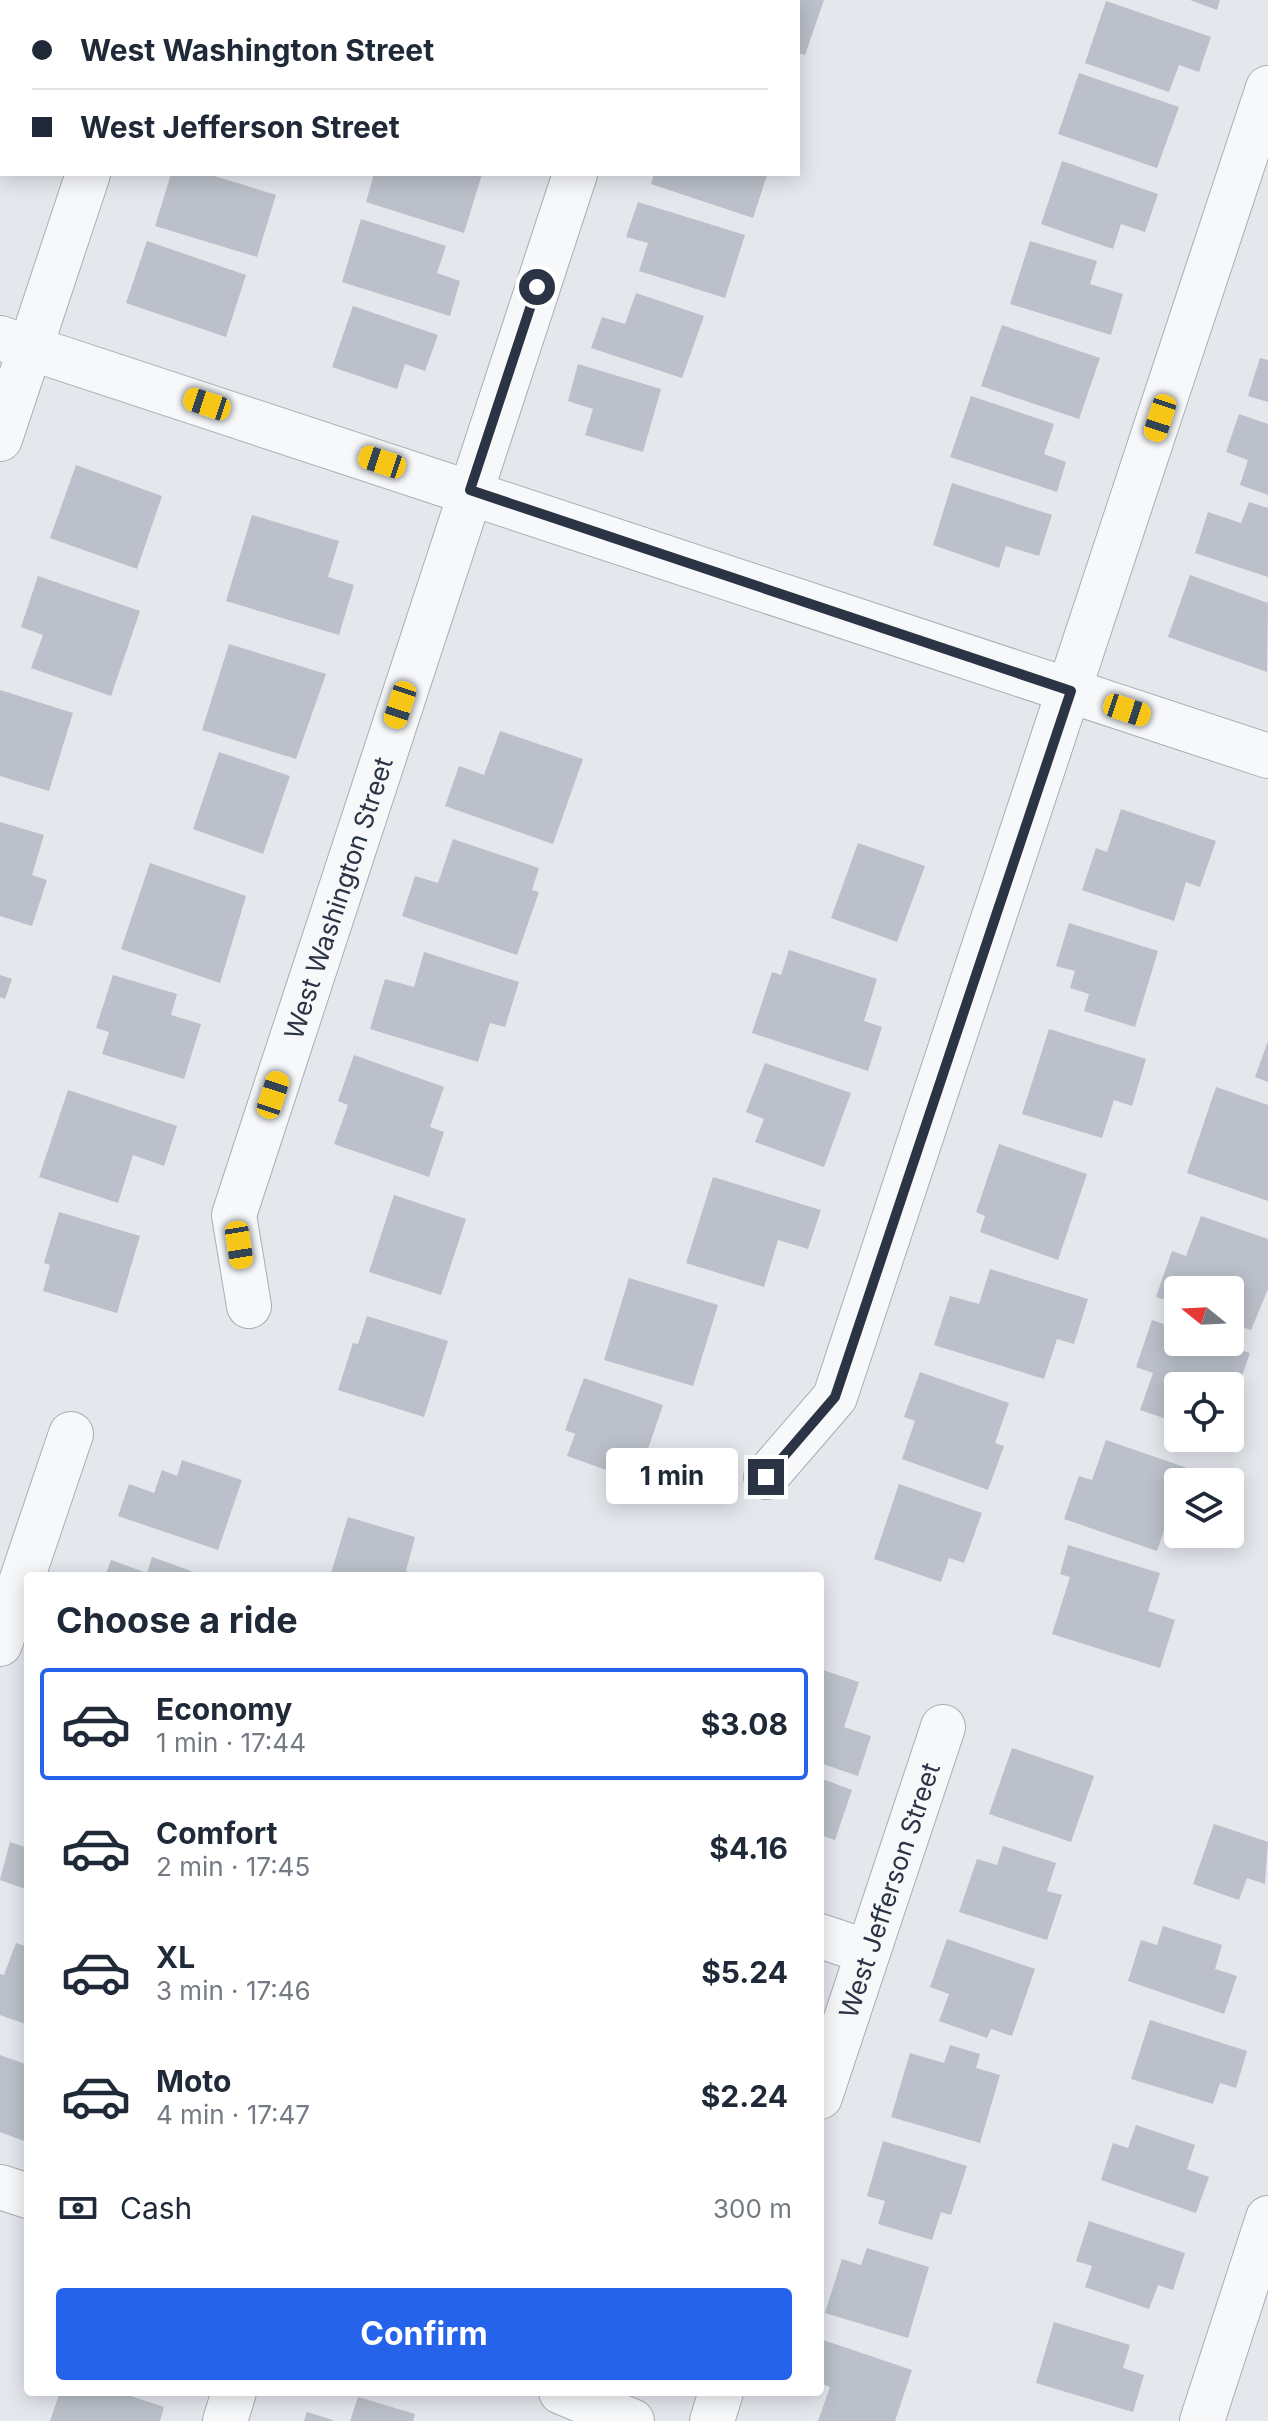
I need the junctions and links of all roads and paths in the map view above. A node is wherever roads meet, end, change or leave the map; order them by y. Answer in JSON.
{"nodes":[{"id":1,"x":1268,"y":88,"type":"edge"},
{"id":2,"x":87,"y":176,"type":"edge"},
{"id":3,"x":574,"y":176,"type":"edge"},
{"id":4,"x":1254,"y":179,"type":"edge"},
{"id":5,"x":16,"y":342,"type":"edge"},
{"id":6,"x":0,"y":439,"type":"edge"},
{"id":7,"x":470,"y":490,"type":"junction"},
{"id":8,"x":1071,"y":691,"type":"junction"},
{"id":9,"x":1268,"y":756,"type":"edge"},
{"id":10,"x":249,"y":1306,"type":"dead end"},
{"id":11,"x":71,"y":1434,"type":"dead end"},
{"id":12,"x":766,"y":1477,"type":"dead end"},
{"id":13,"x":24,"y":1572,"type":"edge"},
{"id":14,"x":24,"y":1573,"type":"edge"},
{"id":15,"x":0,"y":1644,"type":"edge"},
{"id":16,"x":943,"y":1727,"type":"dead end"},
{"id":17,"x":824,"y":1937,"type":"edge"},
{"id":18,"x":868,"y":1952,"type":"junction"},
{"id":19,"x":824,"y":2085,"type":"edge"},
{"id":20,"x":0,"y":2187,"type":"edge"},
{"id":21,"x":24,"y":2195,"type":"edge"},
{"id":22,"x":1268,"y":2218,"type":"edge"},
{"id":23,"x":233,"y":2396,"type":"edge"},
{"id":24,"x":571,"y":2396,"type":"edge"},
{"id":25,"x":720,"y":2396,"type":"edge"},
{"id":26,"x":225,"y":2421,"type":"edge"},
{"id":27,"x":632,"y":2421,"type":"edge"},
{"id":28,"x":712,"y":2421,"type":"edge"},
{"id":29,"x":1202,"y":2421,"type":"edge"}],
"edges":[{"from":1,"to":4,"type":"street"},
{"from":2,"to":5,"type":"street"},
{"from":3,"to":7,"type":"street","name":"West Washington Street"},
{"from":4,"to":8,"type":"street"},
{"from":5,"to":6,"type":"street"},
{"from":5,"to":7,"type":"street"},
{"from":7,"to":8,"type":"street"},
{"from":7,"to":10,"type":"street","name":"West Washington Street"},
{"from":8,"to":9,"type":"street"},
{"from":8,"to":12,"type":"street"},
{"from":11,"to":13,"type":"street"},
{"from":14,"to":15,"type":"street"},
{"from":16,"to":18,"type":"street","name":"West Jefferson Street"},
{"from":17,"to":18,"type":"street"},
{"from":18,"to":19,"type":"street","name":"West Jefferson Street"},
{"from":20,"to":21,"type":"street"},
{"from":22,"to":29,"type":"street"},
{"from":23,"to":26,"type":"street"},
{"from":24,"to":27,"type":"street"},
{"from":25,"to":28,"type":"street"}]}
